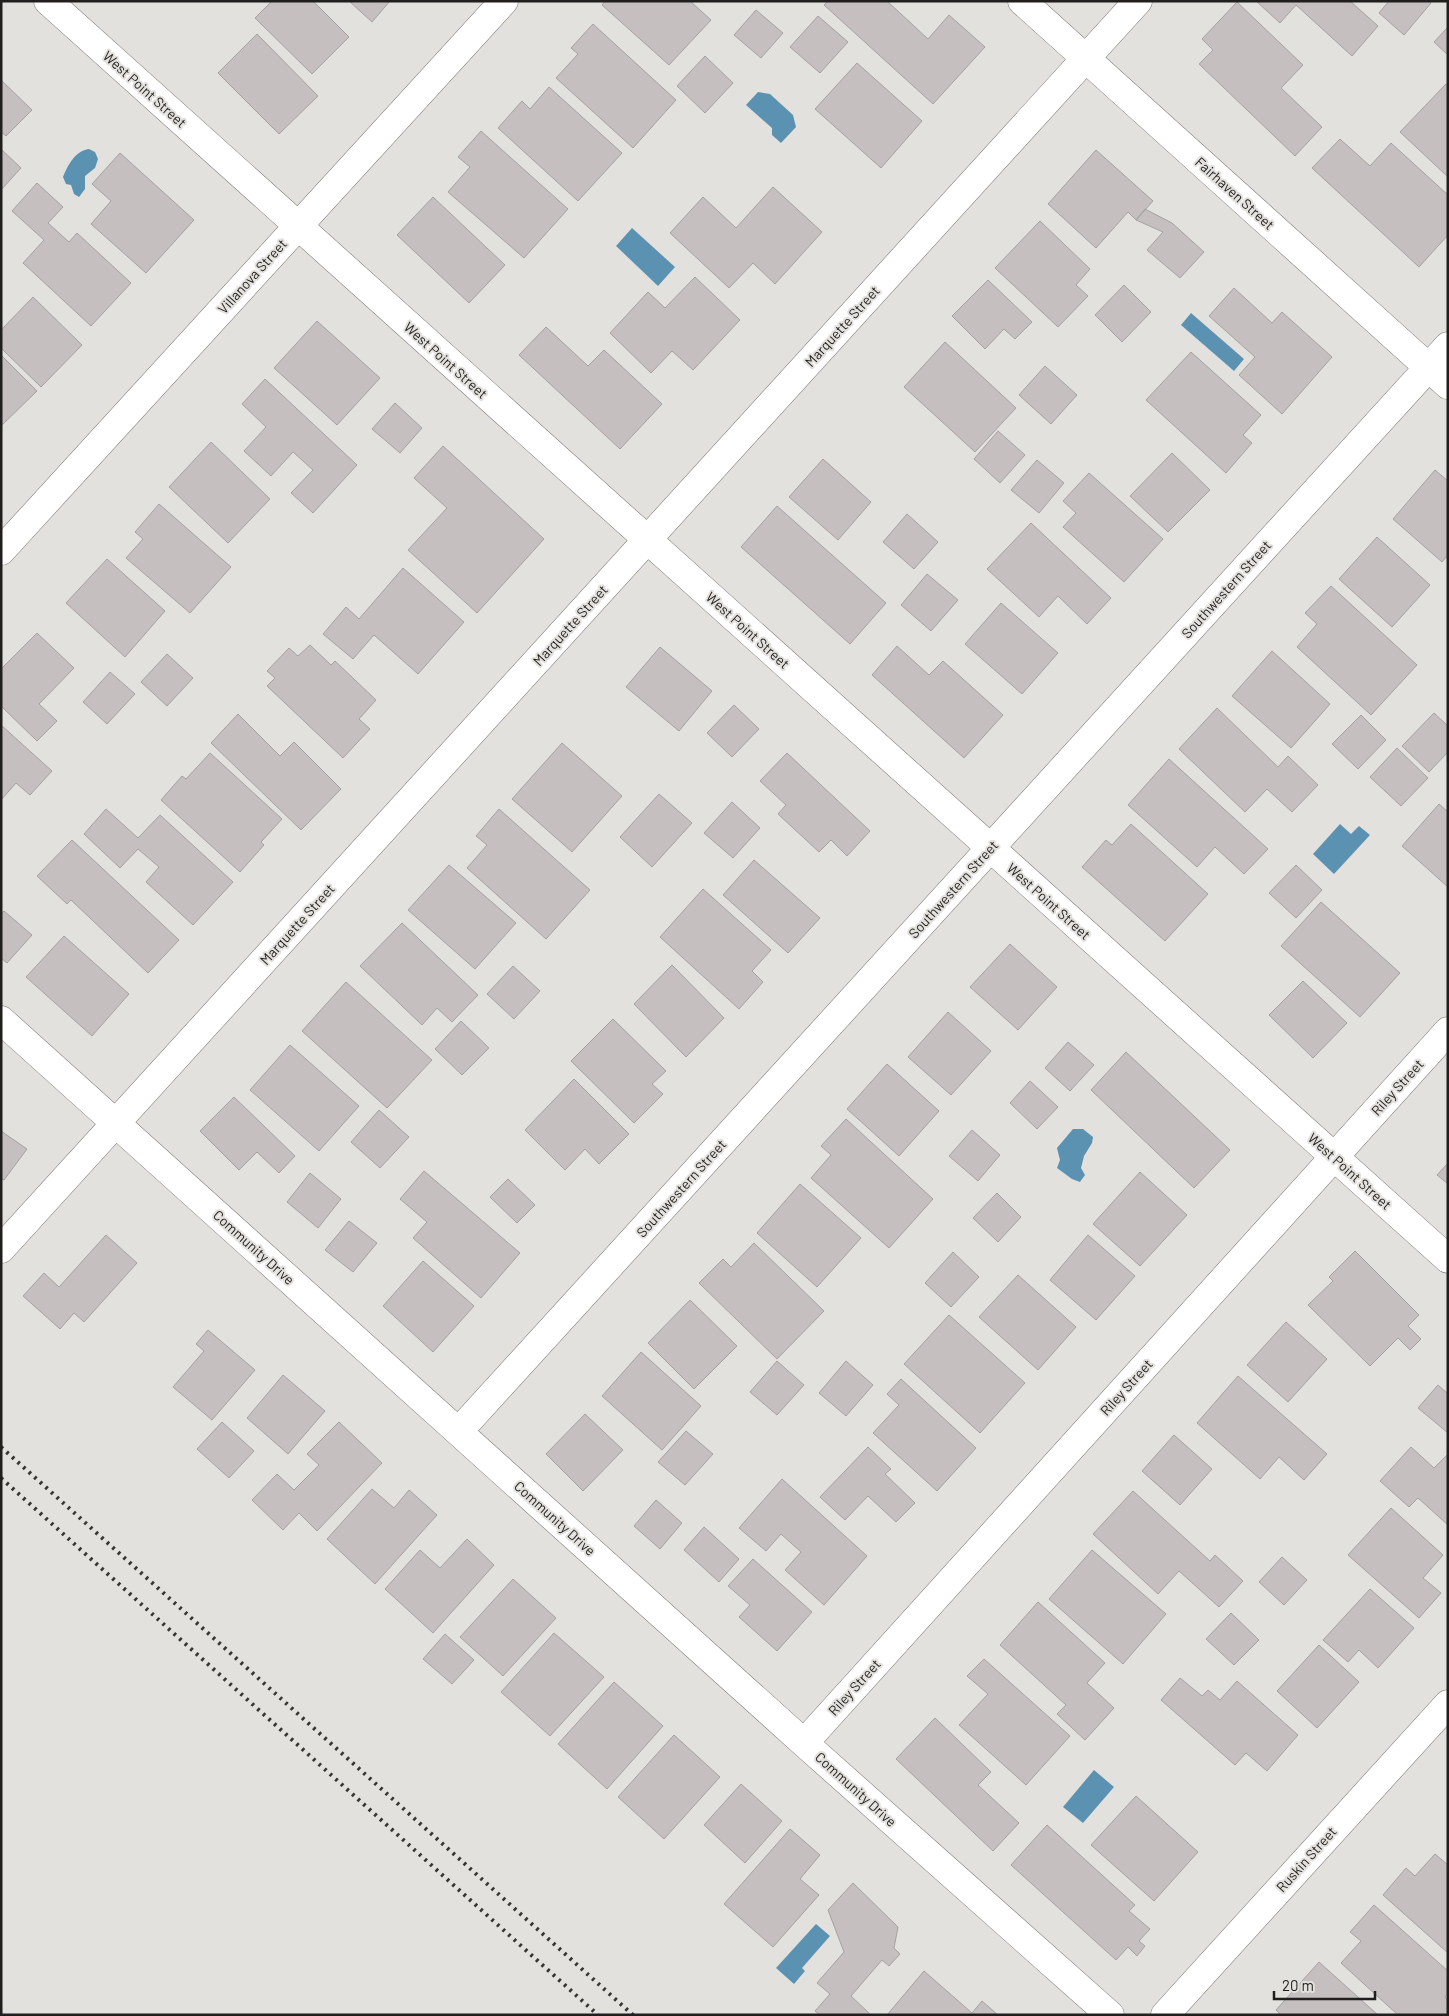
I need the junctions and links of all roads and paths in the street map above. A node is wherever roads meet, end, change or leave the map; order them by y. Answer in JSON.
{"nodes":[{"id":1,"x":48,"y":1,"type":"edge"},
{"id":2,"x":504,"y":1,"type":"edge"},
{"id":3,"x":1022,"y":1,"type":"edge"},
{"id":4,"x":1138,"y":1,"type":"edge"},
{"id":5,"x":1086,"y":58,"type":"junction"},
{"id":6,"x":298,"y":226,"type":"junction"},
{"id":7,"x":1448,"y":346,"type":"edge"},
{"id":8,"x":1438,"y":376,"type":"edge"},
{"id":9,"x":647,"y":540,"type":"junction"},
{"id":10,"x":1,"y":551,"type":"edge"},
{"id":11,"x":990,"y":848,"type":"junction"},
{"id":12,"x":1,"y":1020,"type":"edge"},
{"id":13,"x":1448,"y":1031,"type":"edge"},
{"id":14,"x":116,"y":1123,"type":"junction"},
{"id":15,"x":1334,"y":1157,"type":"junction"},
{"id":16,"x":1,"y":1249,"type":"edge"},
{"id":17,"x":1448,"y":1259,"type":"edge"},
{"id":18,"x":459,"y":1432,"type":"junction"},
{"id":19,"x":1448,"y":1704,"type":"edge"},
{"id":20,"x":804,"y":1743,"type":"junction"},
{"id":21,"x":1110,"y":2015,"type":"edge"},
{"id":22,"x":1165,"y":2015,"type":"edge"}],
"edges":[{"from":1,"to":6,"type":"street","name":"West Point Street"},
{"from":2,"to":6,"type":"street","name":"Villanova Street"},
{"from":3,"to":5,"type":"street","name":"Fairhaven Street"},
{"from":4,"to":5,"type":"street","name":"Marquette Street"},
{"from":5,"to":8,"type":"street","name":"Fairhaven Street"},
{"from":5,"to":9,"type":"street","name":"Marquette Street"},
{"from":6,"to":9,"type":"street","name":"West Point Street"},
{"from":6,"to":10,"type":"street","name":"Villanova Street"},
{"from":7,"to":8,"type":"street","name":"Southwestern Street"},
{"from":8,"to":11,"type":"street","name":"Southwestern Street"},
{"from":9,"to":11,"type":"street","name":"West Point Street"},
{"from":9,"to":14,"type":"street","name":"Marquette Street"},
{"from":11,"to":15,"type":"street","name":"West Point Street"},
{"from":11,"to":18,"type":"street","name":"Southwestern Street"},
{"from":12,"to":14,"type":"street","name":"Community Drive"},
{"from":13,"to":15,"type":"street","name":"Riley Street"},
{"from":14,"to":16,"type":"street","name":"Marquette Street"},
{"from":14,"to":18,"type":"street","name":"Community Drive"},
{"from":15,"to":17,"type":"street","name":"West Point Street"},
{"from":15,"to":20,"type":"street","name":"Riley Street"},
{"from":18,"to":20,"type":"street","name":"Community Drive"},
{"from":19,"to":22,"type":"street","name":"Ruskin Street"},
{"from":20,"to":21,"type":"street","name":"Community Drive"}]}
